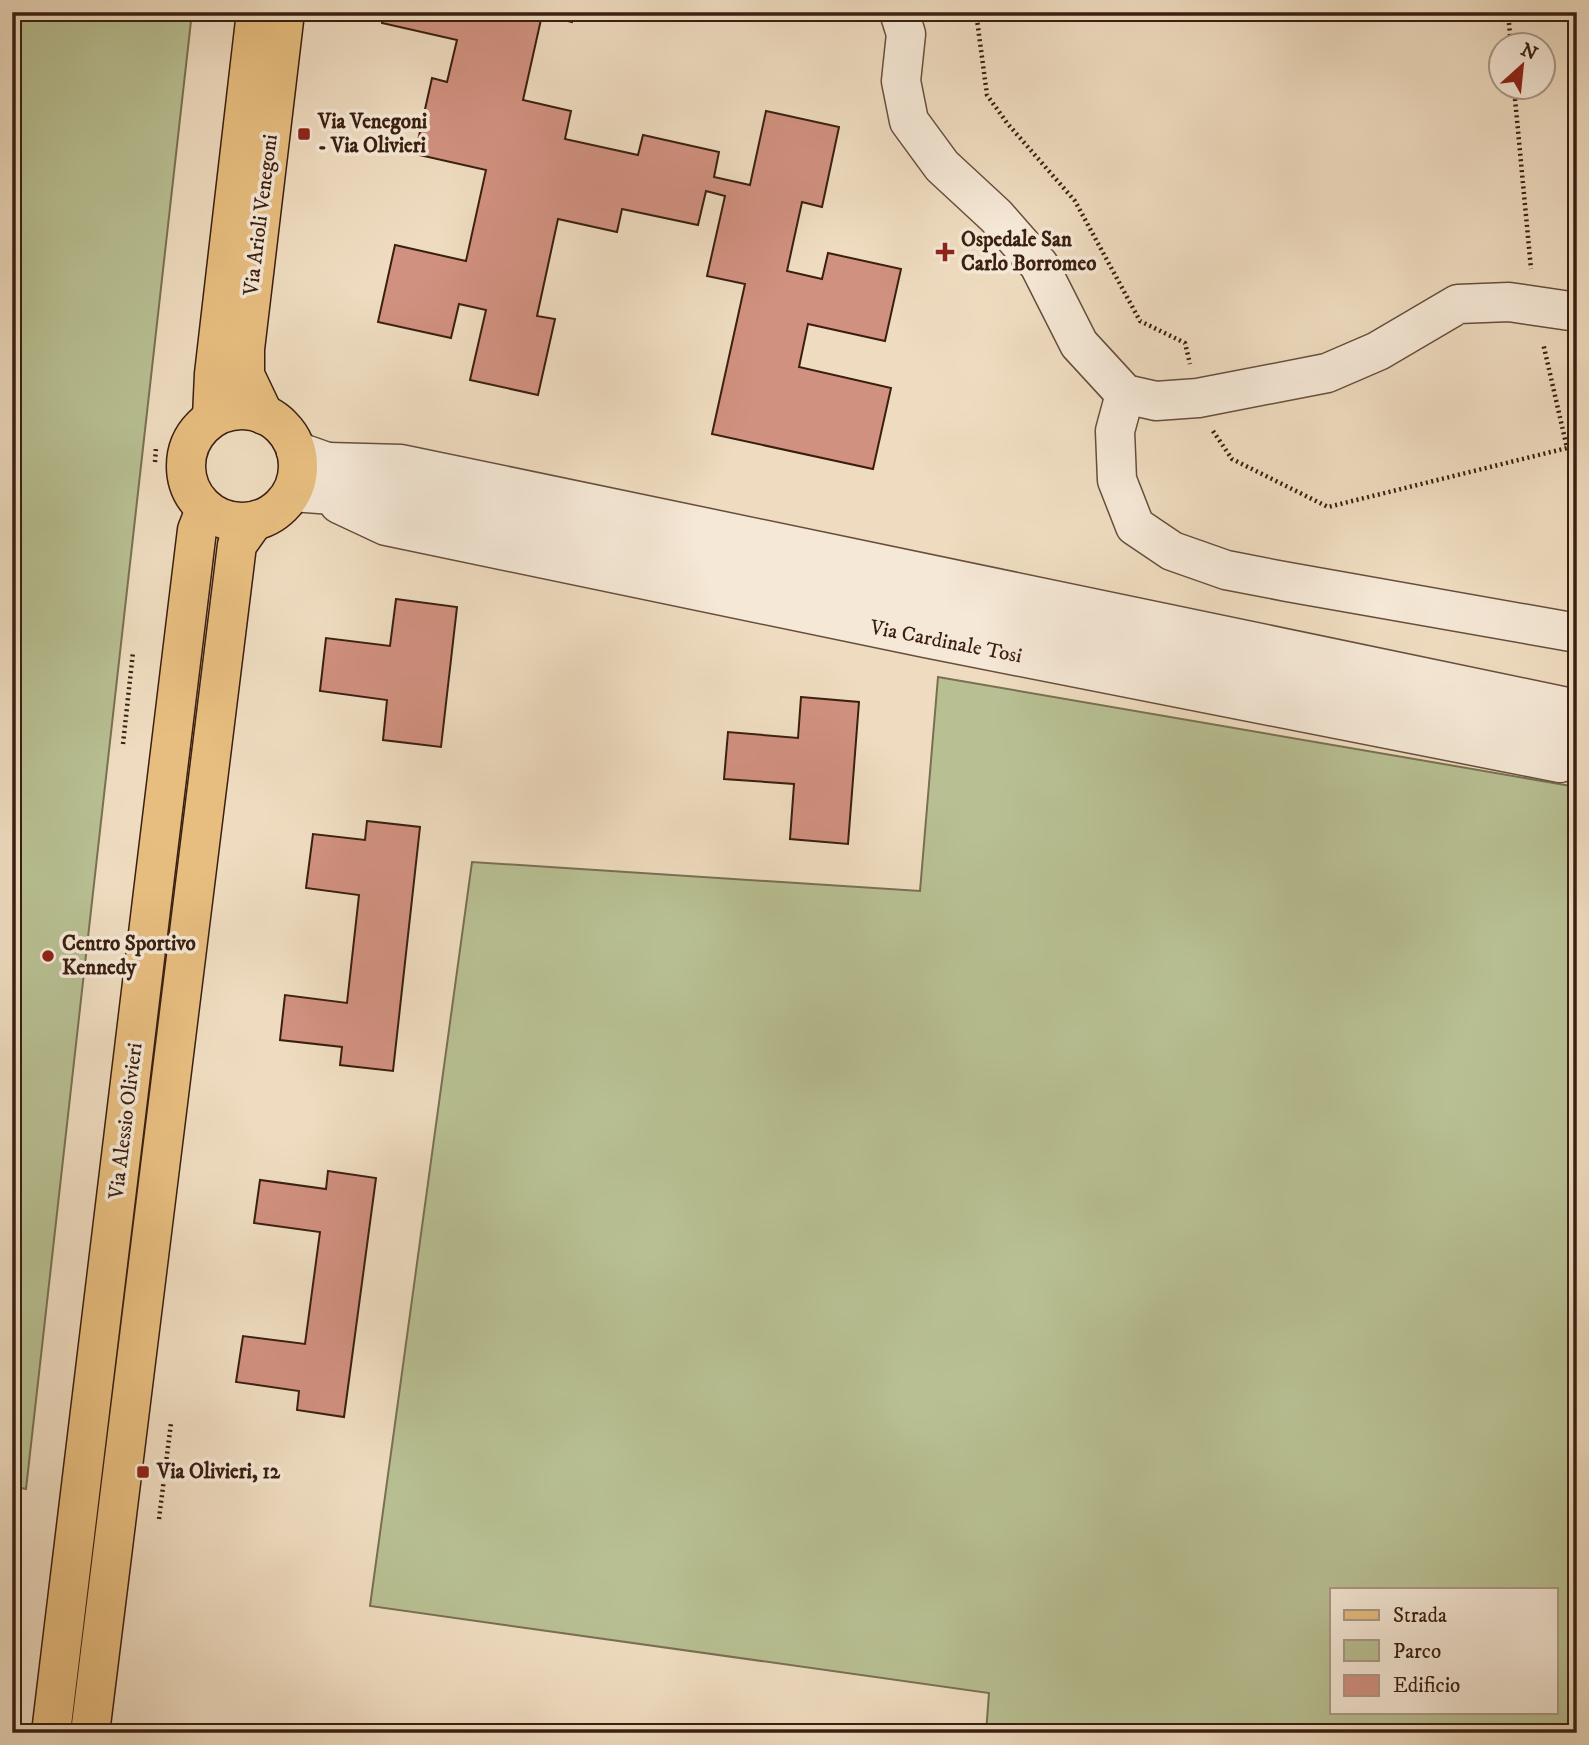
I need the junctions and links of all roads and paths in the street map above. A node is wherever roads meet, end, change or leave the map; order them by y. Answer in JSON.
{"nodes":[{"id":1,"x":256,"y":12,"type":"edge"},
{"id":2,"x":285,"y":12,"type":"edge"},
{"id":3,"x":900,"y":12,"type":"edge"},
{"id":4,"x":976,"y":12,"type":"edge"},
{"id":5,"x":1508,"y":12,"type":"edge"},
{"id":6,"x":1510,"y":32,"type":"edge"},
{"id":7,"x":1577,"y":312,"type":"edge"},
{"id":8,"x":1125,"y":394,"type":"junction"},
{"id":9,"x":1198,"y":398,"type":"junction"},
{"id":10,"x":264,"y":415,"type":"junction"},
{"id":11,"x":212,"y":417,"type":"junction"},
{"id":12,"x":156,"y":447,"type":"dead end"},
{"id":13,"x":1567,"y":448,"type":"dead end"},
{"id":14,"x":155,"y":462,"type":"dead end"},
{"id":15,"x":309,"y":475,"type":"junction"},
{"id":16,"x":205,"y":510,"type":"junction"},
{"id":17,"x":254,"y":521,"type":"junction"},
{"id":18,"x":480,"y":529,"type":"junction"},
{"id":19,"x":927,"y":622,"type":"junction"},
{"id":20,"x":1577,"y":633,"type":"edge"},
{"id":21,"x":133,"y":652,"type":"dead end"},
{"id":22,"x":1577,"y":709,"type":"edge"},
{"id":23,"x":1577,"y":739,"type":"edge"},
{"id":24,"x":122,"y":744,"type":"dead end"},
{"id":25,"x":1577,"y":766,"type":"edge"},
{"id":26,"x":171,"y":1423,"type":"dead end"},
{"id":27,"x":159,"y":1519,"type":"dead end"},
{"id":28,"x":51,"y":1733,"type":"edge"},
{"id":29,"x":90,"y":1733,"type":"edge"}],
"edges":[{"from":1,"to":11,"type":"main road","name":"Via Arioli Venegoni"},
{"from":2,"to":10,"type":"main road","name":"Via Arioli Venegoni"},
{"from":3,"to":8,"type":"street"},
{"from":4,"to":9,"type":"path"},
{"from":5,"to":6,"type":"path"},
{"from":7,"to":9,"type":"street"},
{"from":8,"to":9,"type":"street"},
{"from":8,"to":20,"type":"street"},
{"from":9,"to":13,"type":"path"},
{"from":10,"to":11,"type":"main road"},
{"from":10,"to":15,"type":"main road"},
{"from":11,"to":16,"type":"main road"},
{"from":12,"to":14,"type":"path"},
{"from":15,"to":17,"type":"main road","name":"Via Alessio Olivieri"},
{"from":15,"to":18,"type":"street","name":"Via Cardinale Tosi"},
{"from":15,"to":18,"type":"street","name":"Via Cardinale Tosi"},
{"from":15,"to":22,"type":"street"},
{"from":16,"to":17,"type":"main road"},
{"from":16,"to":28,"type":"main road","name":"Via Alessio Olivieri"},
{"from":17,"to":29,"type":"main road","name":"Via Alessio Olivieri"},
{"from":18,"to":19,"type":"street","name":"Via Cardinale Tosi"},
{"from":19,"to":23,"type":"street","name":"Via Cardinale Tosi"},
{"from":19,"to":25,"type":"street","name":"Via Cardinale Tosi"},
{"from":21,"to":24,"type":"path"},
{"from":26,"to":27,"type":"path"}]}
